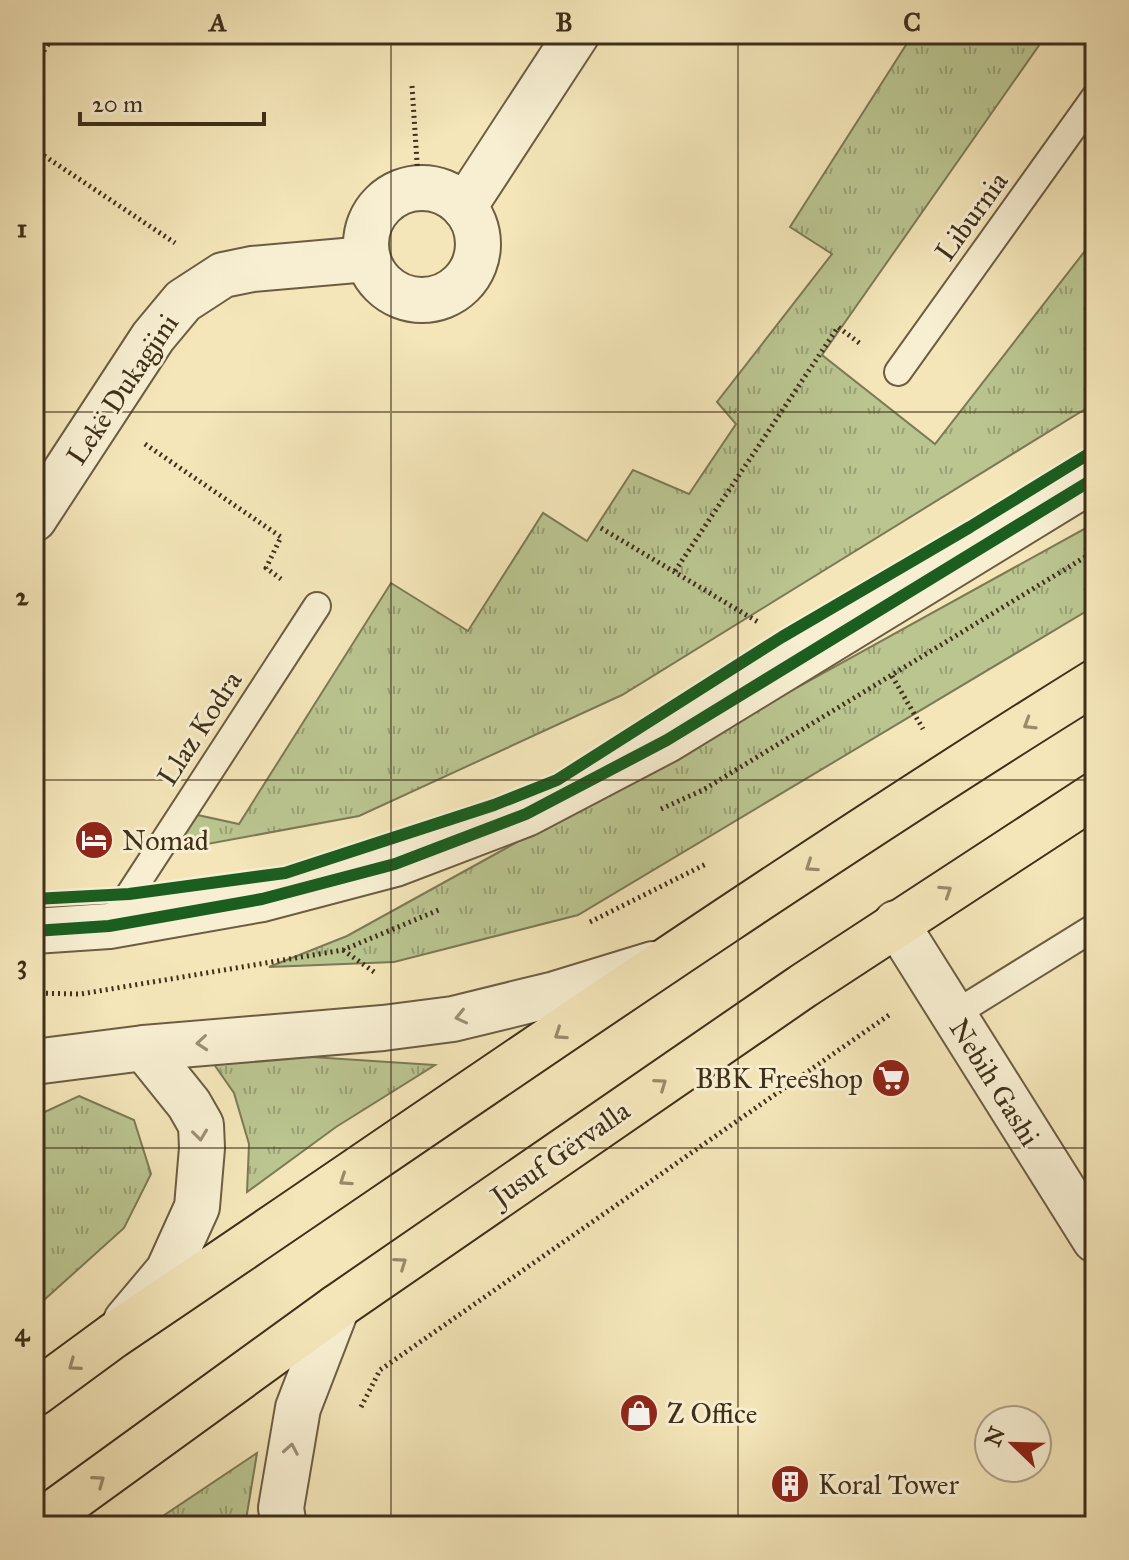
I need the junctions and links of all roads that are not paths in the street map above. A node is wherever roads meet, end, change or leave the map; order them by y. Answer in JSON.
{"nodes":[{"id":1,"x":577,"y":34,"type":"edge"},
{"id":2,"x":1095,"y":97,"type":"edge"},
{"id":3,"x":464,"y":207,"type":"junction"},
{"id":4,"x":367,"y":259,"type":"junction"},
{"id":5,"x":898,"y":372,"type":"road end"},
{"id":6,"x":1095,"y":478,"type":"edge"},
{"id":7,"x":34,"y":519,"type":"edge"},
{"id":8,"x":317,"y":606,"type":"road end"},
{"id":9,"x":1095,"y":682,"type":"edge"},
{"id":10,"x":1095,"y":795,"type":"edge"},
{"id":11,"x":896,"y":923,"type":"junction"},
{"id":12,"x":109,"y":926,"type":"junction"},
{"id":13,"x":1095,"y":927,"type":"edge"},
{"id":14,"x":34,"y":931,"type":"edge"},
{"id":15,"x":671,"y":959,"type":"junction"},
{"id":16,"x":944,"y":1000,"type":"junction"},
{"id":17,"x":144,"y":1048,"type":"junction"},
{"id":18,"x":34,"y":1062,"type":"edge"},
{"id":19,"x":1095,"y":1240,"type":"edge"},
{"id":20,"x":337,"y":1307,"type":"junction"},
{"id":21,"x":113,"y":1336,"type":"junction"},
{"id":22,"x":34,"y":1394,"type":"edge"},
{"id":23,"x":35,"y":1526,"type":"edge"},
{"id":24,"x":284,"y":1526,"type":"edge"}],
"edges":[{"from":1,"to":3,"type":"street"},
{"from":2,"to":5,"type":"lane","name":"Liburnia"},
{"from":3,"to":4,"type":"street"},
{"from":3,"to":4,"type":"street"},
{"from":4,"to":7,"type":"street","name":"Lekë Dukagjini"},
{"from":6,"to":12,"type":"street"},
{"from":8,"to":12,"type":"lane","name":"Llaz Kodra"},
{"from":9,"to":15,"type":"highway","one_way":true},
{"from":11,"to":10,"type":"highway","name":"Jusuf Gërvalla","one_way":true},
{"from":11,"to":16,"type":"street","name":"Nebih Gashi"},
{"from":20,"to":11,"type":"highway","name":"Jusuf Gërvalla","one_way":true},
{"from":12,"to":14,"type":"street"},
{"from":13,"to":16,"type":"lane"},
{"from":15,"to":17,"type":"street","one_way":true},
{"from":15,"to":21,"type":"highway","one_way":true},
{"from":16,"to":19,"type":"street","name":"Nebih Gashi"},
{"from":17,"to":18,"type":"street"},
{"from":17,"to":21,"type":"street","one_way":true},
{"from":23,"to":20,"type":"highway","name":"Jusuf Gërvalla","one_way":true},
{"from":24,"to":20,"type":"street","one_way":true},
{"from":21,"to":22,"type":"highway","one_way":true}]}
